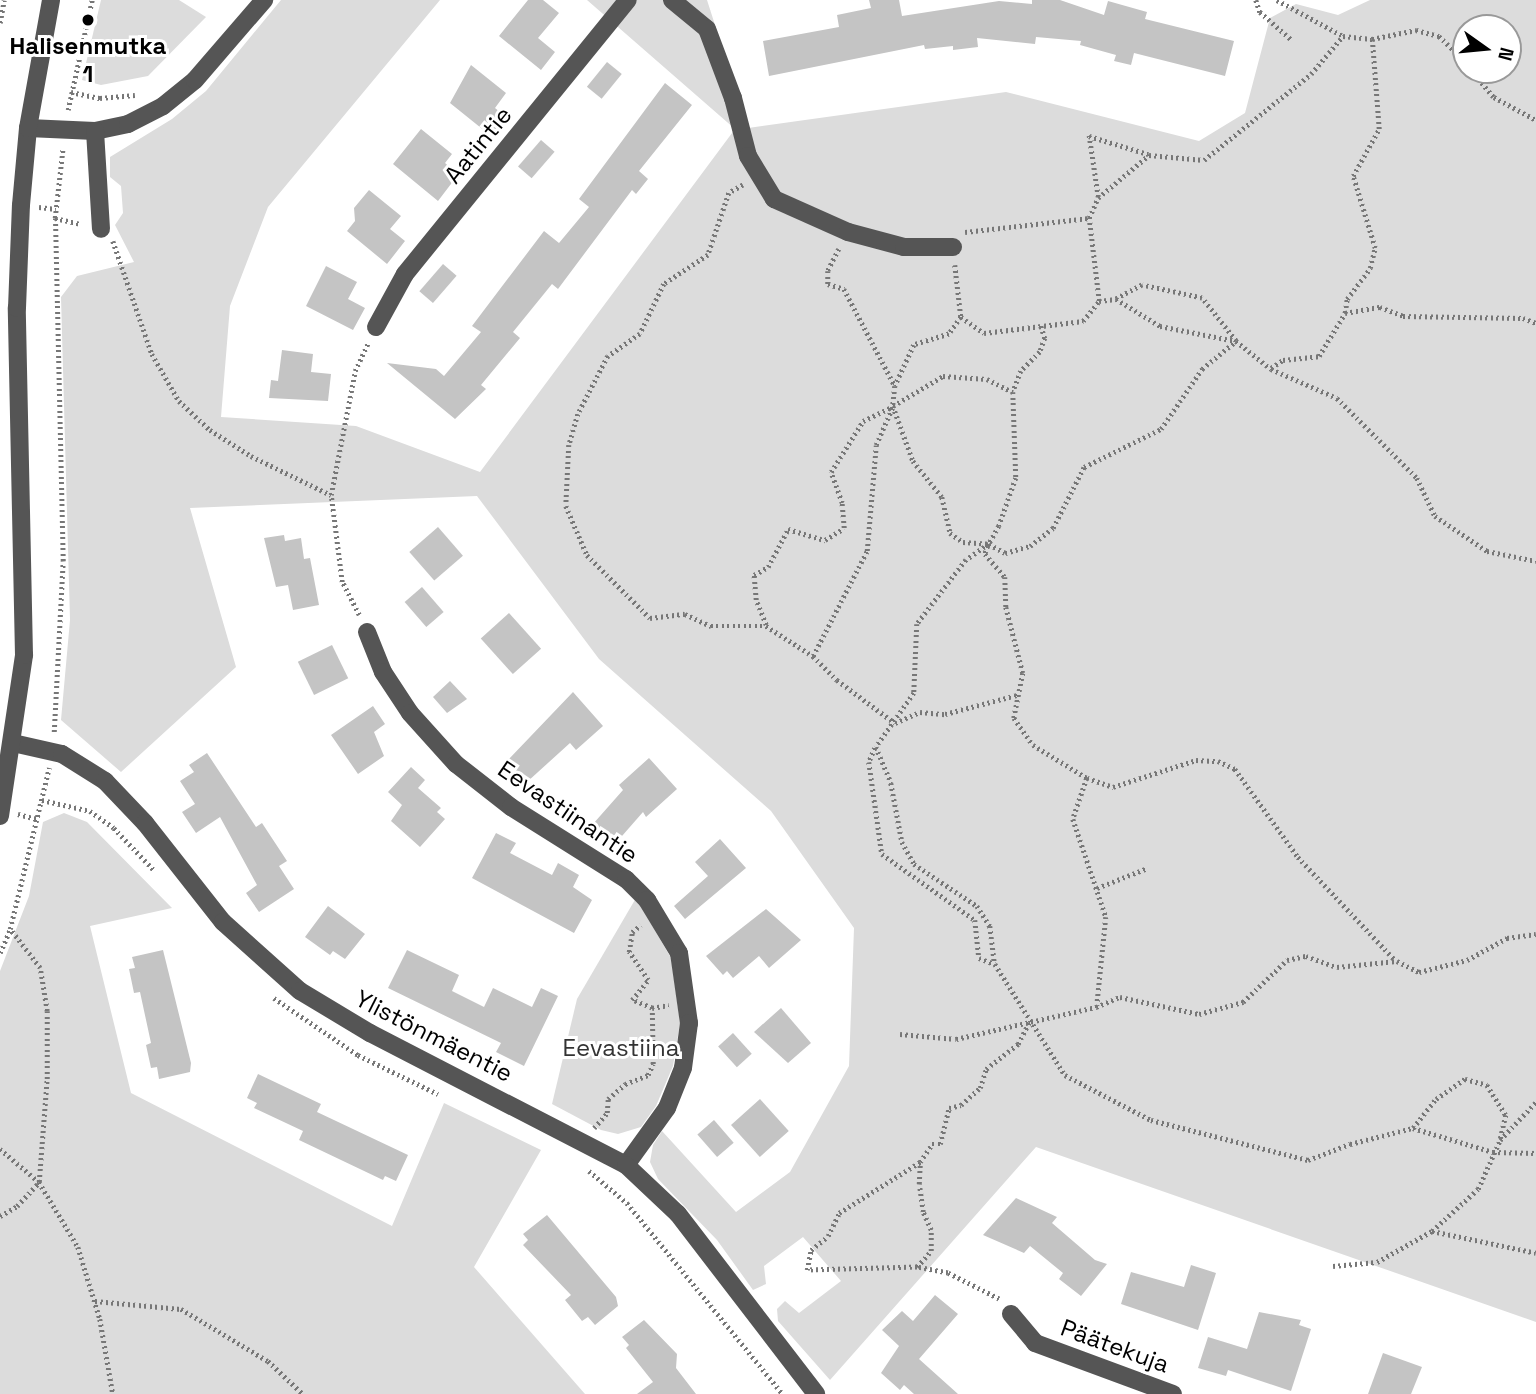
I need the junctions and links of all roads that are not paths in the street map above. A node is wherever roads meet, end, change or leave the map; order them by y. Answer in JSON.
{"nodes":[{"id":1,"x":51,"y":0,"type":"edge"},
{"id":2,"x":264,"y":0,"type":"edge"},
{"id":3,"x":628,"y":0,"type":"edge"},
{"id":4,"x":672,"y":0,"type":"edge"},
{"id":5,"x":28,"y":128,"type":"junction"},
{"id":6,"x":95,"y":131,"type":"junction"},
{"id":7,"x":101,"y":229,"type":"road end"},
{"id":8,"x":953,"y":247,"type":"road end"},
{"id":9,"x":376,"y":327,"type":"road end"},
{"id":10,"x":367,"y":632,"type":"road end"},
{"id":11,"x":8,"y":746,"type":"edge"},
{"id":12,"x":0,"y":816,"type":"edge"},
{"id":13,"x":626,"y":1165,"type":"junction"},
{"id":14,"x":1012,"y":1314,"type":"road end"},
{"id":15,"x":816,"y":1394,"type":"edge"},
{"id":16,"x":1173,"y":1394,"type":"edge"}],
"edges":[{"from":1,"to":5,"type":"street"},
{"from":2,"to":6,"type":"street"},
{"from":3,"to":9,"type":"street","name":"Aatintie"},
{"from":4,"to":8,"type":"street"},
{"from":5,"to":6,"type":"street"},
{"from":5,"to":11,"type":"street"},
{"from":6,"to":7,"type":"street"},
{"from":10,"to":13,"type":"street","name":"Eevastiinantie"},
{"from":11,"to":12,"type":"street"},
{"from":11,"to":13,"type":"street","name":"Ylistönmäentie"},
{"from":13,"to":15,"type":"street","name":"Ylistönmäentie"},
{"from":14,"to":16,"type":"street","name":"Päätekuja"}]}
